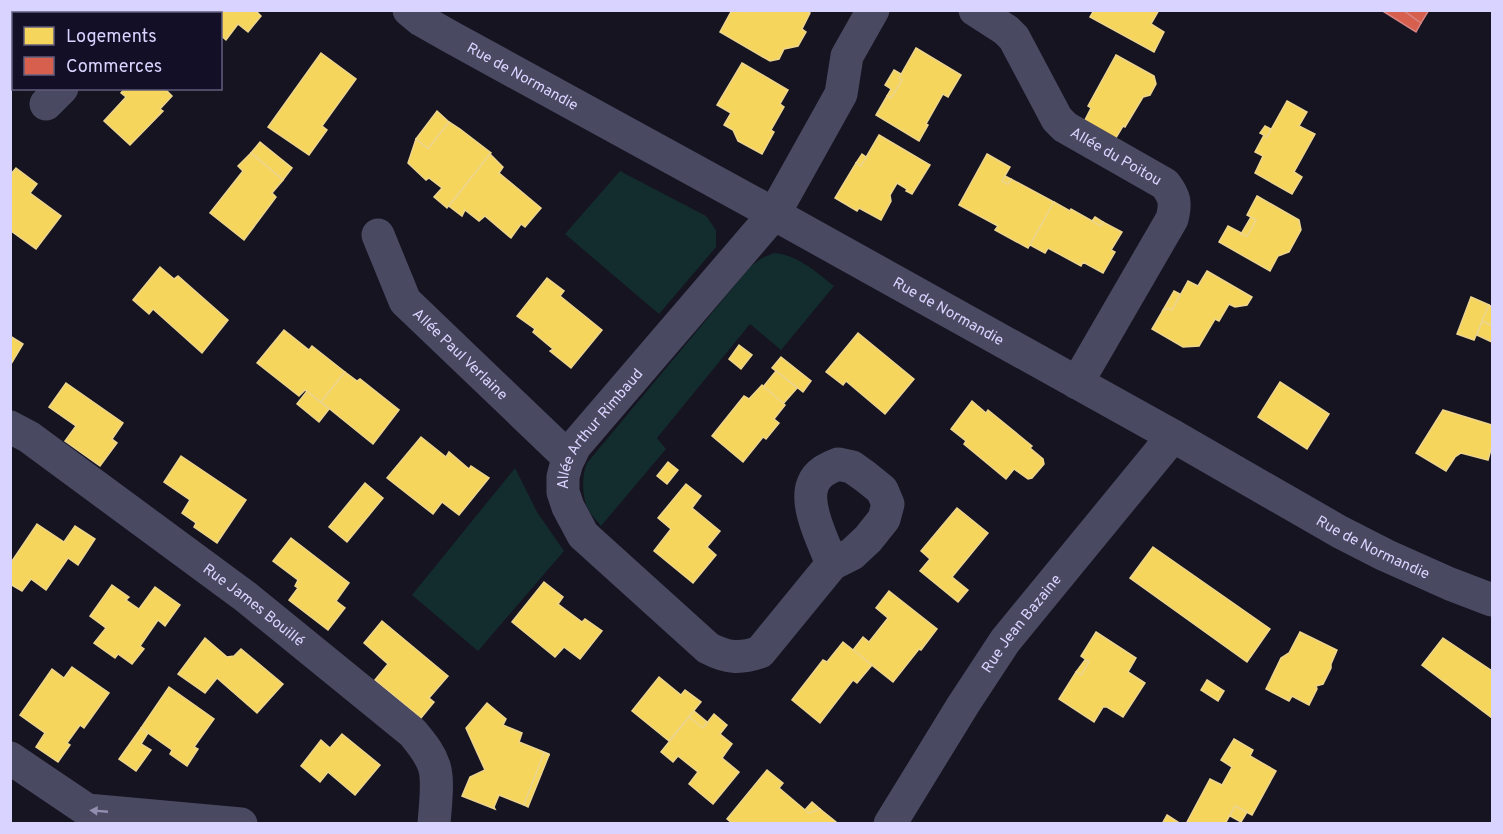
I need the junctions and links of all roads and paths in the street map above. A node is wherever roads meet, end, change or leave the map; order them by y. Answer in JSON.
{"nodes":[{"id":1,"x":409,"y":10,"type":"edge"},
{"id":2,"x":873,"y":10,"type":"edge"},
{"id":3,"x":975,"y":10,"type":"edge"},
{"id":4,"x":774,"y":214,"type":"junction"},
{"id":5,"x":378,"y":235,"type":"dead end"},
{"id":6,"x":1077,"y":383,"type":"junction"},
{"id":7,"x":10,"y":427,"type":"edge"},
{"id":8,"x":1173,"y":436,"type":"junction"},
{"id":9,"x":569,"y":458,"type":"junction"},
{"id":10,"x":832,"y":564,"type":"dead end"},
{"id":11,"x":1492,"y":600,"type":"edge"},
{"id":12,"x":12,"y":762,"type":"edge"},
{"id":13,"x":241,"y":824,"type":"edge"},
{"id":14,"x":434,"y":824,"type":"edge"},
{"id":15,"x":890,"y":824,"type":"edge"}],
"edges":[{"from":1,"to":4,"type":"street","name":"Rue de Normandie"},
{"from":2,"to":4,"type":"street"},
{"from":3,"to":6,"type":"street","name":"Allée du Poitou"},
{"from":4,"to":6,"type":"street","name":"Rue de Normandie"},
{"from":4,"to":9,"type":"street","name":"Allée Arthur Rimbaud"},
{"from":5,"to":9,"type":"street","name":"Allée Paul Verlaine"},
{"from":6,"to":8,"type":"street","name":"Rue de Normandie"},
{"from":7,"to":14,"type":"street","name":"Rue James Bouillé"},
{"from":8,"to":11,"type":"street","name":"Rue de Normandie"},
{"from":8,"to":15,"type":"street","name":"Rue Jean Bazaine"},
{"from":9,"to":10,"type":"street","name":"Allée Arthur Rimbaud"},
{"from":13,"to":12,"type":"street","one_way":true}]}
